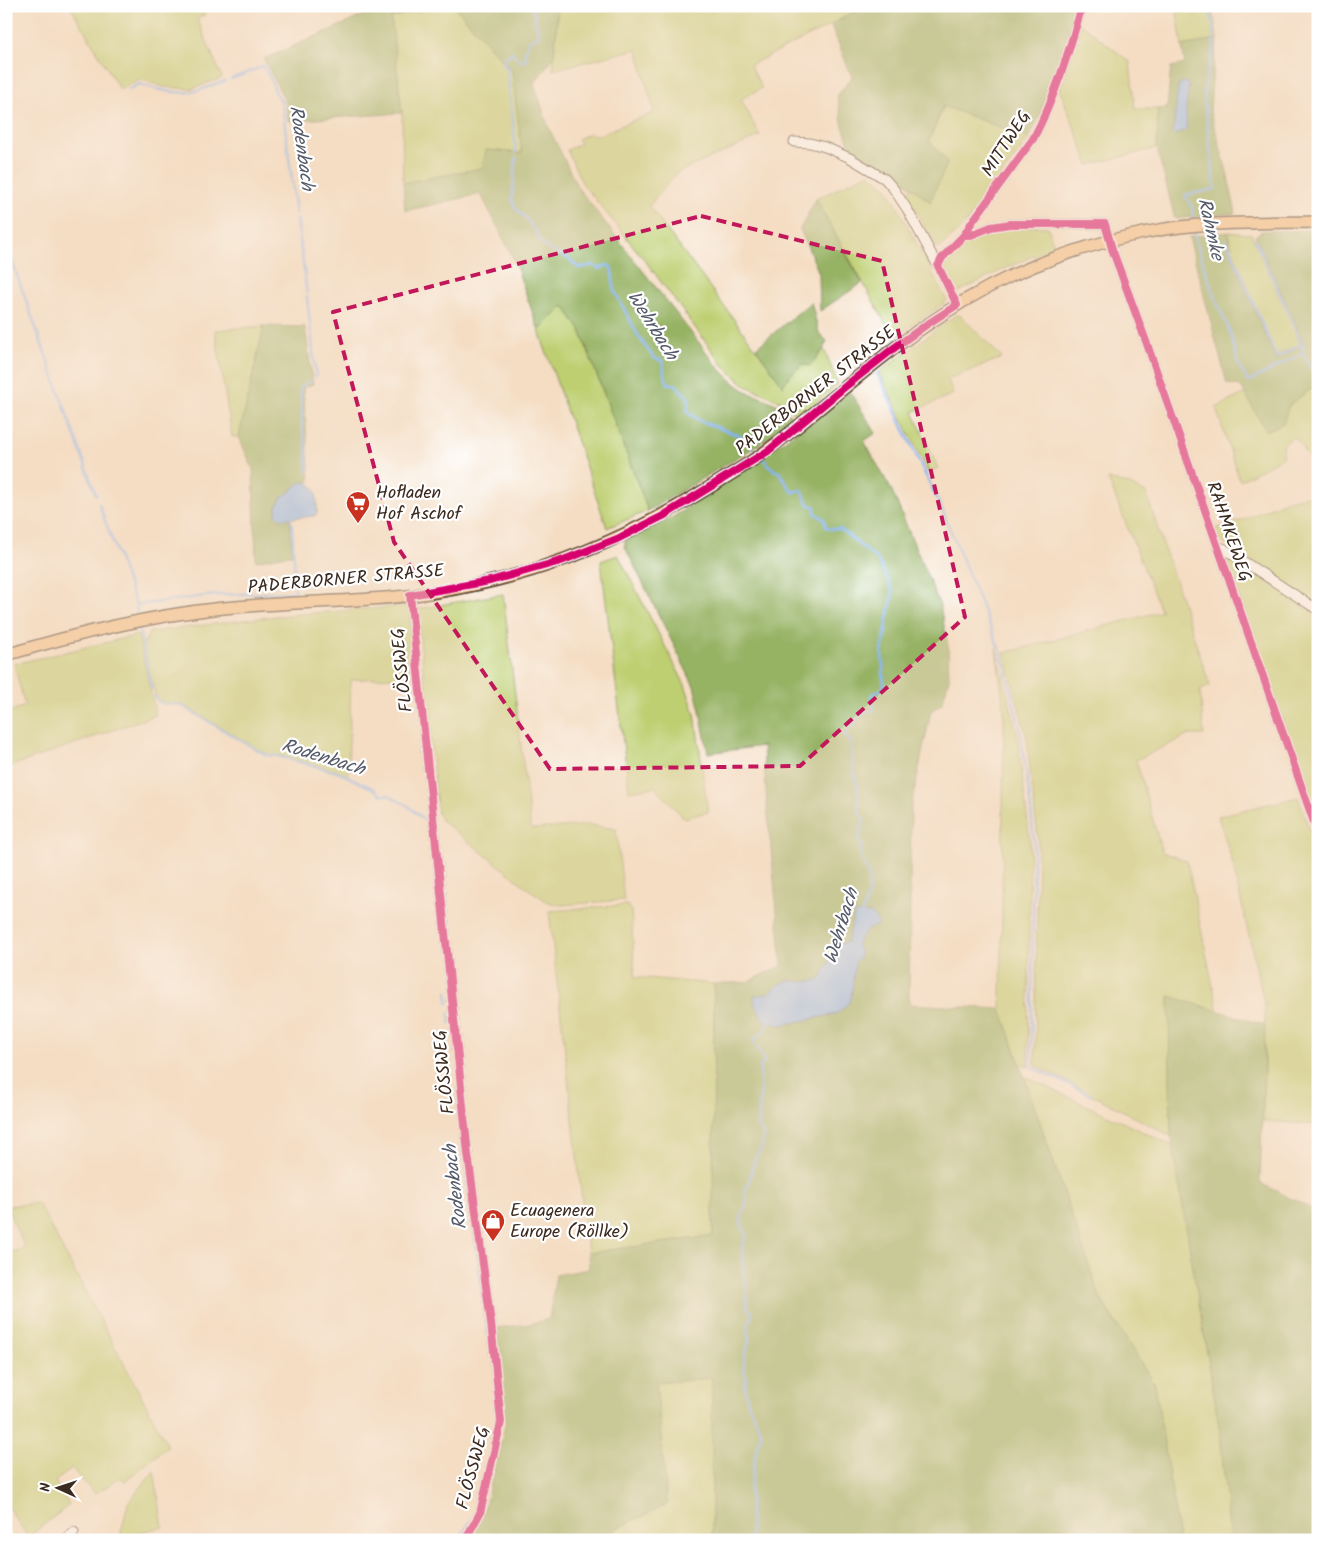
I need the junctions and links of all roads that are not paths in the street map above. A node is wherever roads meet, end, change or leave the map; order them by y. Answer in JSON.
{"nodes":[{"id":1,"x":1082,"y":6,"type":"edge"},
{"id":2,"x":794,"y":142,"type":"dead end"},
{"id":3,"x":1318,"y":222,"type":"edge"},
{"id":4,"x":964,"y":236,"type":"junction"},
{"id":5,"x":1110,"y":241,"type":"junction"},
{"id":6,"x":938,"y":266,"type":"junction"},
{"id":7,"x":957,"y":305,"type":"junction"},
{"id":8,"x":1218,"y":549,"type":"junction"},
{"id":9,"x":410,"y":596,"type":"junction"},
{"id":10,"x":1318,"y":610,"type":"edge"},
{"id":11,"x":6,"y":655,"type":"edge"},
{"id":12,"x":1318,"y":834,"type":"edge"},
{"id":13,"x":74,"y":1532,"type":"dead end"},
{"id":14,"x":65,"y":1540,"type":"edge"},
{"id":15,"x":464,"y":1540,"type":"edge"}],
"edges":[{"from":1,"to":4,"type":"street","name":"MITTWEG"},
{"from":2,"to":6,"type":"street"},
{"from":3,"to":5,"type":"main road","name":"PADERBORNER STRASSE"},
{"from":4,"to":5,"type":"street","name":"MITTWEG"},
{"from":4,"to":6,"type":"street","name":"MITTWEG"},
{"from":5,"to":7,"type":"main road","name":"PADERBORNER STRASSE"},
{"from":5,"to":8,"type":"street","name":"RAHMKEWEG"},
{"from":6,"to":7,"type":"street"},
{"from":7,"to":9,"type":"main road","name":"PADERBORNER STRASSE"},
{"from":8,"to":10,"type":"street"},
{"from":8,"to":12,"type":"street","name":"RAHMKEWEG"},
{"from":9,"to":11,"type":"main road","name":"PADERBORNER STRASSE"},
{"from":9,"to":15,"type":"street","name":"FLÖSSWEG"},
{"from":13,"to":14,"type":"street"}]}
